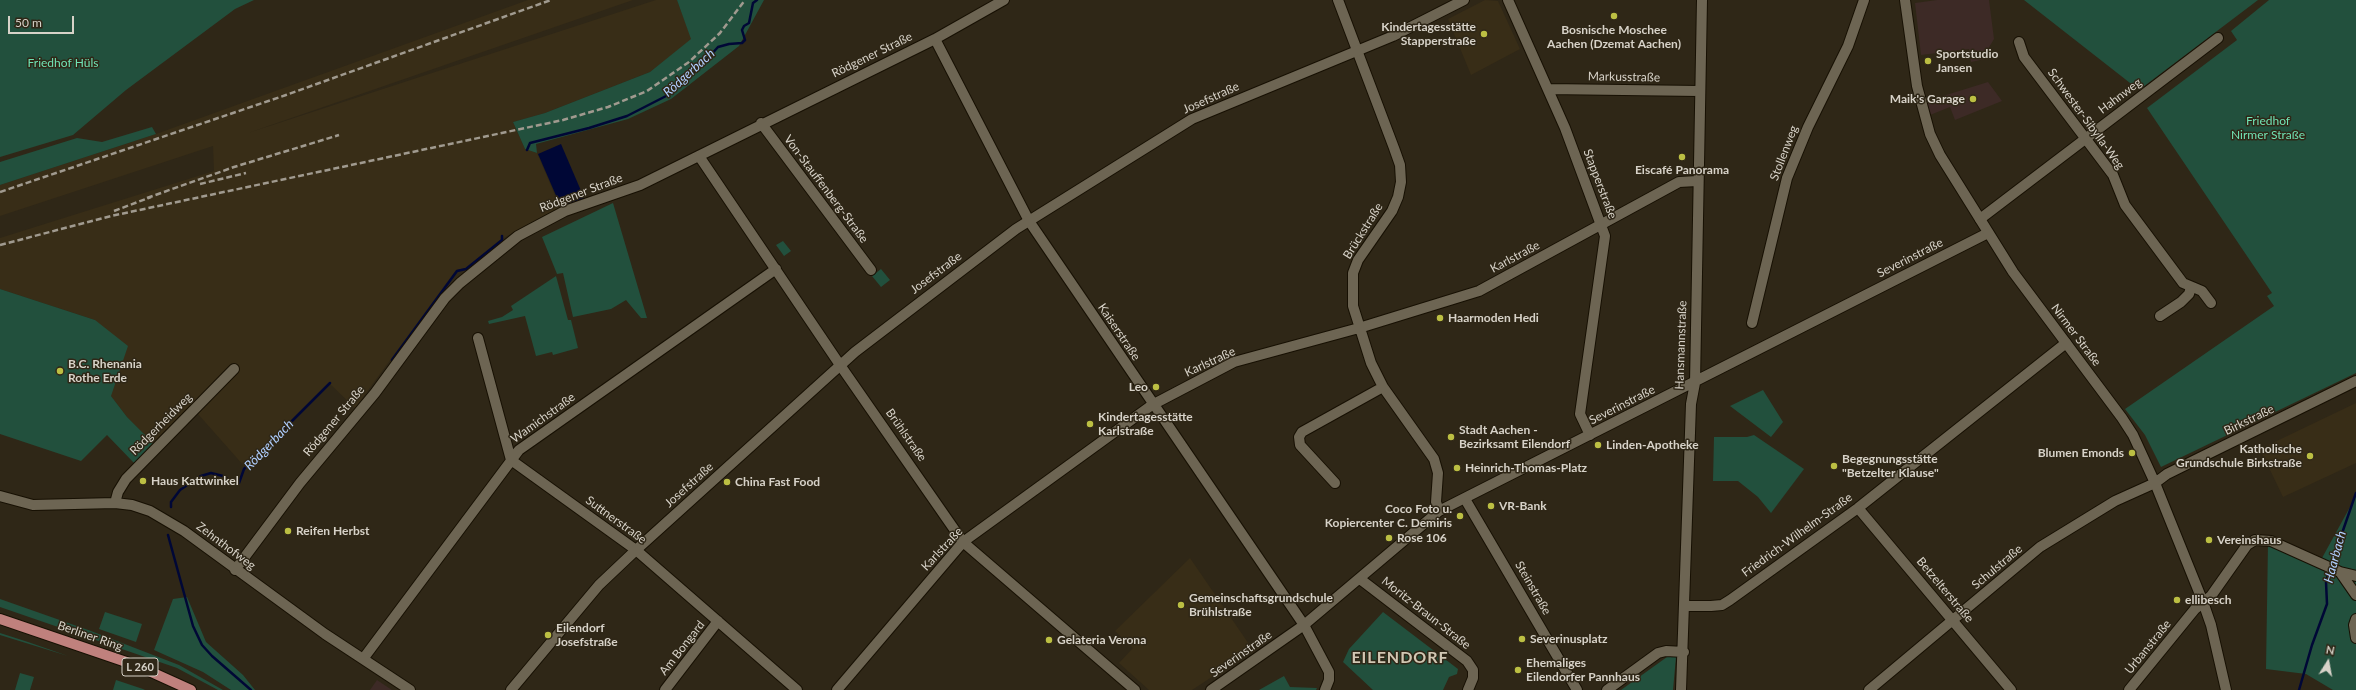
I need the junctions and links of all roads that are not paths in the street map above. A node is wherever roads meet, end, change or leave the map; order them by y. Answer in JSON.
{"nodes":[{"id":1,"x":1004,"y":0,"type":"edge"},
{"id":2,"x":1338,"y":0,"type":"edge"},
{"id":3,"x":1464,"y":0,"type":"edge"},
{"id":4,"x":1508,"y":0,"type":"edge"},
{"id":5,"x":1702,"y":0,"type":"edge"},
{"id":6,"x":1864,"y":0,"type":"edge"},
{"id":7,"x":1905,"y":0,"type":"edge"},
{"id":8,"x":2218,"y":38,"type":"dead end"},
{"id":9,"x":935,"y":39,"type":"junction"},
{"id":10,"x":2019,"y":42,"type":"dead end"},
{"id":11,"x":1358,"y":51,"type":"junction"},
{"id":12,"x":1548,"y":89,"type":"junction"},
{"id":13,"x":1699,"y":91,"type":"junction"},
{"id":14,"x":761,"y":123,"type":"junction"},
{"id":15,"x":2085,"y":139,"type":"junction"},
{"id":16,"x":699,"y":156,"type":"junction"},
{"id":17,"x":1697,"y":181,"type":"junction"},
{"id":18,"x":1980,"y":219,"type":"junction"},
{"id":19,"x":1029,"y":221,"type":"junction"},
{"id":20,"x":1603,"y":225,"type":"junction"},
{"id":21,"x":1988,"y":233,"type":"junction"},
{"id":22,"x":776,"y":269,"type":"junction"},
{"id":23,"x":871,"y":270,"type":"dead end"},
{"id":24,"x":2191,"y":287,"type":"junction"},
{"id":25,"x":2211,"y":303,"type":"dead end"},
{"id":26,"x":2160,"y":316,"type":"dead end"},
{"id":27,"x":1752,"y":323,"type":"dead end"},
{"id":28,"x":1359,"y":328,"type":"junction"},
{"id":29,"x":478,"y":338,"type":"dead end"},
{"id":30,"x":2066,"y":344,"type":"junction"},
{"id":31,"x":840,"y":365,"type":"junction"},
{"id":32,"x":234,"y":369,"type":"dead end"},
{"id":33,"x":2356,"y":381,"type":"edge"},
{"id":34,"x":1694,"y":383,"type":"junction"},
{"id":35,"x":1383,"y":387,"type":"junction"},
{"id":36,"x":1152,"y":405,"type":"junction"},
{"id":37,"x":1590,"y":435,"type":"junction"},
{"id":38,"x":511,"y":460,"type":"junction"},
{"id":39,"x":1334,"y":483,"type":"dead end"},
{"id":40,"x":2155,"y":483,"type":"junction"},
{"id":41,"x":0,"y":496,"type":"edge"},
{"id":42,"x":1465,"y":499,"type":"junction"},
{"id":43,"x":115,"y":503,"type":"junction"},
{"id":44,"x":1858,"y":508,"type":"junction"},
{"id":45,"x":1440,"y":511,"type":"junction"},
{"id":46,"x":963,"y":542,"type":"junction"},
{"id":47,"x":636,"y":550,"type":"junction"},
{"id":48,"x":2333,"y":569,"type":"junction"},
{"id":49,"x":235,"y":570,"type":"junction"},
{"id":50,"x":2356,"y":576,"type":"edge"},
{"id":51,"x":1360,"y":579,"type":"junction"},
{"id":52,"x":2356,"y":595,"type":"edge"},
{"id":53,"x":2203,"y":602,"type":"junction"},
{"id":54,"x":1685,"y":606,"type":"junction"},
{"id":55,"x":0,"y":619,"type":"edge"},
{"id":56,"x":2356,"y":619,"type":"edge"},
{"id":57,"x":1953,"y":620,"type":"junction"},
{"id":58,"x":718,"y":621,"type":"junction"},
{"id":59,"x":1304,"y":625,"type":"junction"},
{"id":60,"x":2356,"y":638,"type":"edge"},
{"id":61,"x":1684,"y":652,"type":"junction"},
{"id":62,"x":363,"y":659,"type":"junction"},
{"id":63,"x":191,"y":690,"type":"edge"},
{"id":64,"x":410,"y":690,"type":"edge"},
{"id":65,"x":511,"y":690,"type":"edge"},
{"id":66,"x":666,"y":690,"type":"edge"},
{"id":67,"x":797,"y":690,"type":"edge"},
{"id":68,"x":837,"y":690,"type":"edge"},
{"id":69,"x":1135,"y":690,"type":"edge"},
{"id":70,"x":1211,"y":690,"type":"edge"},
{"id":71,"x":1325,"y":690,"type":"edge"},
{"id":72,"x":1468,"y":690,"type":"edge"},
{"id":73,"x":1578,"y":690,"type":"edge"},
{"id":74,"x":1607,"y":690,"type":"edge"},
{"id":75,"x":1681,"y":690,"type":"edge"},
{"id":76,"x":1869,"y":690,"type":"edge"},
{"id":77,"x":2012,"y":690,"type":"edge"},
{"id":78,"x":2129,"y":690,"type":"edge"},
{"id":79,"x":2226,"y":690,"type":"edge"}],
"edges":[{"from":1,"to":9,"type":"street","name":"Rödgener Straße"},
{"from":2,"to":11,"type":"street","name":"Brückstraße"},
{"from":3,"to":11,"type":"street","name":"Josefstraße"},
{"from":4,"to":12,"type":"street","name":"Stapperstraße"},
{"from":5,"to":13,"type":"street","name":"Hansmannstraße"},
{"from":6,"to":27,"type":"street","name":"Stollenweg"},
{"from":7,"to":18,"type":"street","name":"Nirmer Straße"},
{"from":8,"to":15,"type":"street","name":"Hahnweg"},
{"from":9,"to":14,"type":"street","name":"Rödgener Straße"},
{"from":9,"to":19,"type":"street","name":"Kaiserstraße"},
{"from":10,"to":15,"type":"street","name":"Schwester-Sibylla-Weg"},
{"from":11,"to":19,"type":"street","name":"Josefstraße"},
{"from":11,"to":28,"type":"street","name":"Brückstraße"},
{"from":12,"to":13,"type":"street","name":"Markusstraße"},
{"from":12,"to":20,"type":"street","name":"Stapperstraße"},
{"from":13,"to":17,"type":"street","name":"Hansmannstraße"},
{"from":14,"to":16,"type":"street","name":"Rödgener Straße"},
{"from":14,"to":23,"type":"street","name":"Von-Stauffenberg-Straße"},
{"from":15,"to":18,"type":"street","name":"Hahnweg"},
{"from":15,"to":24,"type":"street","name":"Schwester-Sibylla-Weg"},
{"from":16,"to":22,"type":"street","name":"Brühlstraße"},
{"from":16,"to":49,"type":"street","name":"Rödgener Straße"},
{"from":17,"to":20,"type":"street","name":"Karlstraße"},
{"from":17,"to":34,"type":"street","name":"Hansmannstraße"},
{"from":18,"to":21,"type":"street","name":"Nirmer Straße"},
{"from":19,"to":31,"type":"street","name":"Josefstraße"},
{"from":19,"to":36,"type":"street","name":"Kaiserstraße"},
{"from":20,"to":28,"type":"street","name":"Karlstraße"},
{"from":20,"to":37,"type":"street","name":"Stapperstraße"},
{"from":21,"to":30,"type":"street","name":"Nirmer Straße"},
{"from":21,"to":34,"type":"street","name":"Severinstraße"},
{"from":22,"to":31,"type":"street","name":"Brühlstraße"},
{"from":22,"to":38,"type":"street","name":"Wamichstraße"},
{"from":24,"to":25,"type":"street","name":"Schwester-Sibylla-Weg"},
{"from":24,"to":26,"type":"street"},
{"from":28,"to":35,"type":"street","name":"Brückstraße"},
{"from":28,"to":36,"type":"street","name":"Karlstraße"},
{"from":29,"to":38,"type":"street"},
{"from":30,"to":40,"type":"street","name":"Nirmer Straße"},
{"from":30,"to":44,"type":"street","name":"Friedrich-Wilhelm-Straße"},
{"from":31,"to":46,"type":"street","name":"Brühlstraße"},
{"from":31,"to":47,"type":"street","name":"Josefstraße"},
{"from":32,"to":43,"type":"street","name":"Rödgerheidweg"},
{"from":33,"to":40,"type":"street","name":"Birkstraße"},
{"from":34,"to":37,"type":"street","name":"Severinstraße"},
{"from":34,"to":54,"type":"street","name":"Hansmannstraße"},
{"from":35,"to":39,"type":"street"},
{"from":35,"to":45,"type":"street","name":"Brückstraße"},
{"from":36,"to":46,"type":"street","name":"Karlstraße"},
{"from":36,"to":59,"type":"street","name":"Kaiserstraße"},
{"from":37,"to":42,"type":"street","name":"Severinstraße"},
{"from":38,"to":47,"type":"street","name":"Suttnerstraße"},
{"from":38,"to":62,"type":"street","name":"Wamichstraße"},
{"from":40,"to":53,"type":"street","name":"Nirmer Straße"},
{"from":40,"to":57,"type":"street","name":"Schulstraße"},
{"from":41,"to":43,"type":"street","name":"Zehnthofweg"},
{"from":42,"to":45,"type":"street","name":"Severinstraße"},
{"from":42,"to":73,"type":"street","name":"Steinstraße"},
{"from":43,"to":49,"type":"street","name":"Zehnthofweg"},
{"from":44,"to":54,"type":"street","name":"Friedrich-Wilhelm-Straße"},
{"from":44,"to":57,"type":"street","name":"Betzelterstraße"},
{"from":45,"to":51,"type":"street","name":"Severinstraße"},
{"from":46,"to":68,"type":"street","name":"Karlstraße"},
{"from":46,"to":69,"type":"street","name":"Brühlstraße"},
{"from":47,"to":58,"type":"street","name":"Suttnerstraße"},
{"from":47,"to":65,"type":"street","name":"Josefstraße"},
{"from":48,"to":50,"type":"street"},
{"from":48,"to":52,"type":"street"},
{"from":48,"to":53,"type":"street","name":"Urbanstraße"},
{"from":49,"to":62,"type":"street","name":"Zehnthofweg"},
{"from":51,"to":59,"type":"street","name":"Severinstraße"},
{"from":51,"to":72,"type":"street","name":"Moritz-Braun-Straße"},
{"from":53,"to":78,"type":"street","name":"Urbanstraße"},
{"from":53,"to":79,"type":"street","name":"Nirmer Straße"},
{"from":54,"to":61,"type":"street","name":"Hansmannstraße"},
{"from":55,"to":63,"type":"main road","name":"Berliner Ring","number":"L 260"},
{"from":56,"to":60,"type":"street"},
{"from":57,"to":76,"type":"street","name":"Schulstraße"},
{"from":57,"to":77,"type":"street","name":"Betzelterstraße"},
{"from":58,"to":66,"type":"street","name":"Am Bongard"},
{"from":58,"to":67,"type":"street","name":"Suttnerstraße"},
{"from":59,"to":70,"type":"street","name":"Severinstraße"},
{"from":59,"to":71,"type":"street","name":"Kaiserstraße"},
{"from":61,"to":74,"type":"street"},
{"from":61,"to":75,"type":"street","name":"Hansmannstraße"},
{"from":62,"to":64,"type":"street","name":"Zehnthofweg"}]}
